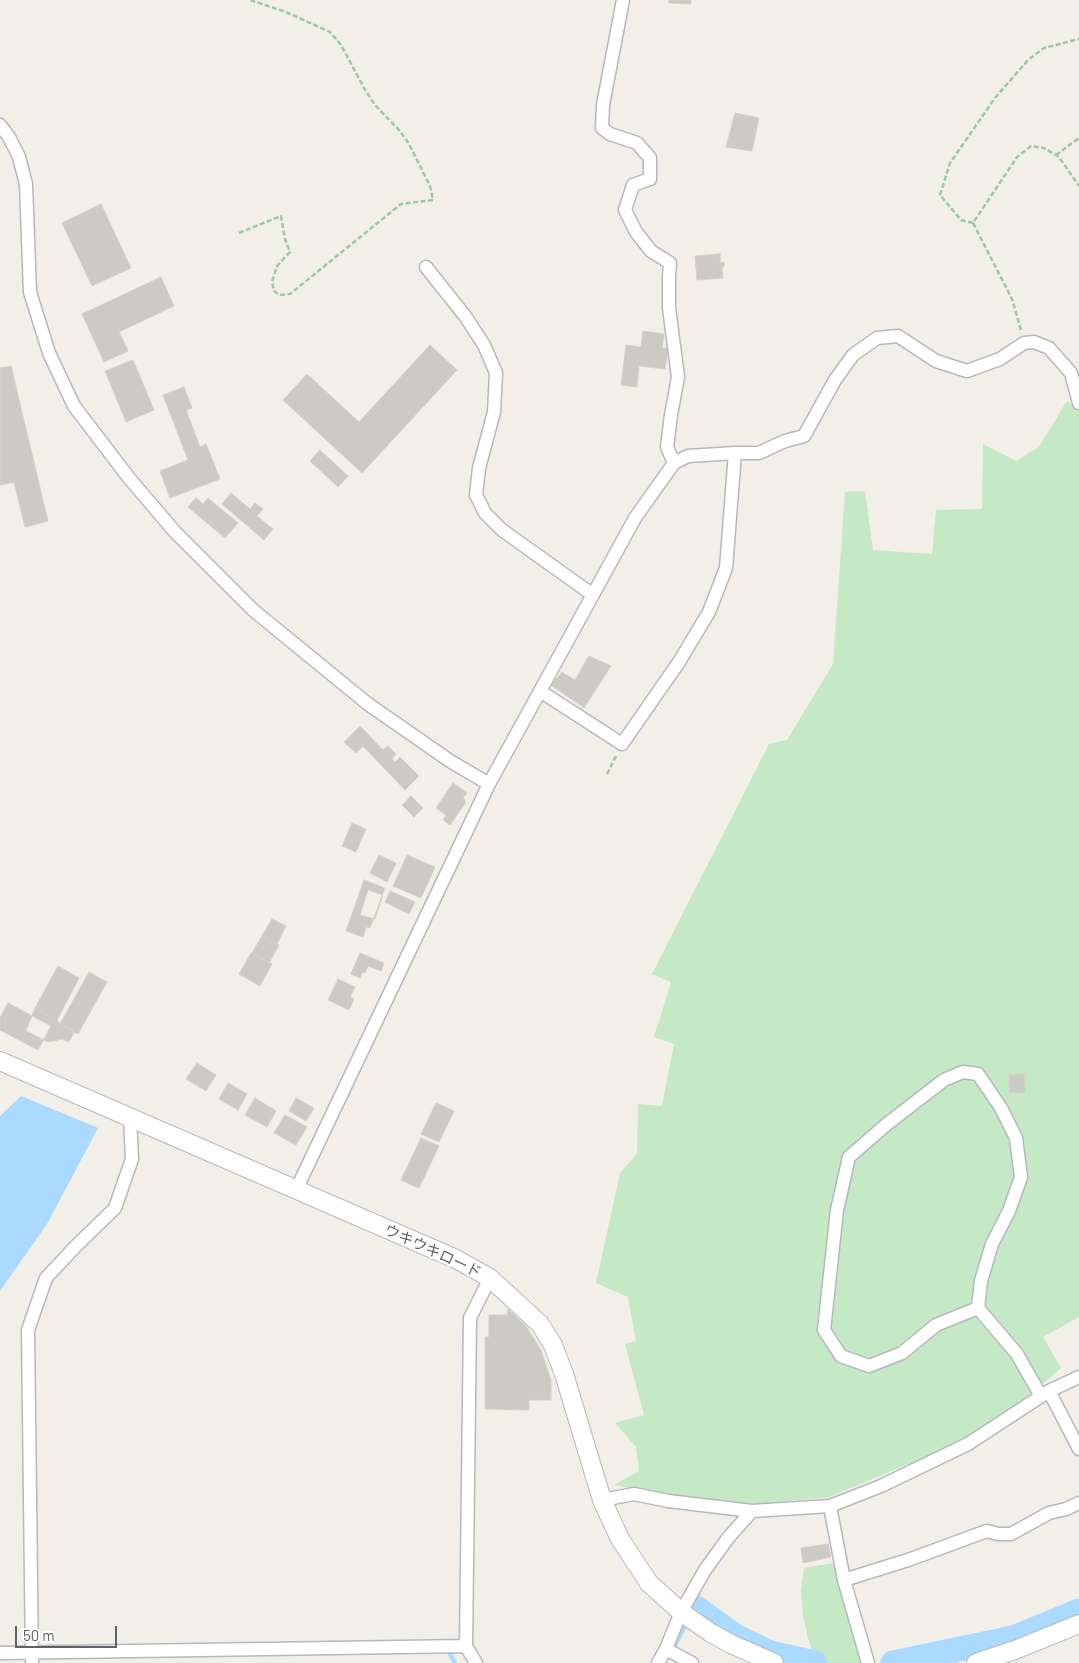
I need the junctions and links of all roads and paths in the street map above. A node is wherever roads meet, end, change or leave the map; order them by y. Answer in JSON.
{"nodes":[{"id":1,"x":250,"y":0,"type":"edge"},
{"id":2,"x":623,"y":0,"type":"edge"},
{"id":3,"x":1079,"y":40,"type":"edge"},
{"id":4,"x":0,"y":125,"type":"edge"},
{"id":5,"x":1079,"y":138,"type":"edge"},
{"id":6,"x":1056,"y":155,"type":"junction"},
{"id":7,"x":1079,"y":186,"type":"edge"},
{"id":8,"x":973,"y":223,"type":"junction"},
{"id":9,"x":239,"y":233,"type":"dead end"},
{"id":10,"x":426,"y":267,"type":"dead end"},
{"id":11,"x":1024,"y":343,"type":"junction"},
{"id":12,"x":1079,"y":403,"type":"edge"},
{"id":13,"x":735,"y":453,"type":"junction"},
{"id":14,"x":674,"y":463,"type":"junction"},
{"id":15,"x":593,"y":594,"type":"junction"},
{"id":16,"x":540,"y":691,"type":"junction"},
{"id":17,"x":622,"y":744,"type":"junction"},
{"id":18,"x":607,"y":774,"type":"dead end"},
{"id":19,"x":489,"y":784,"type":"junction"},
{"id":20,"x":1,"y":1063,"type":"edge"},
{"id":21,"x":130,"y":1119,"type":"junction"},
{"id":22,"x":296,"y":1190,"type":"junction"},
{"id":23,"x":490,"y":1278,"type":"junction"},
{"id":24,"x":978,"y":1308,"type":"junction"},
{"id":25,"x":1079,"y":1377,"type":"edge"},
{"id":26,"x":1045,"y":1394,"type":"junction"},
{"id":27,"x":1079,"y":1449,"type":"edge"},
{"id":28,"x":602,"y":1500,"type":"junction"},
{"id":29,"x":1079,"y":1503,"type":"edge"},
{"id":30,"x":830,"y":1506,"type":"junction"},
{"id":31,"x":752,"y":1511,"type":"junction"},
{"id":32,"x":844,"y":1580,"type":"junction"},
{"id":33,"x":681,"y":1612,"type":"junction"},
{"id":34,"x":1079,"y":1624,"type":"edge"},
{"id":35,"x":466,"y":1646,"type":"junction"},
{"id":36,"x":666,"y":1649,"type":"junction"},
{"id":37,"x":0,"y":1653,"type":"edge"},
{"id":38,"x":32,"y":1658,"type":"edge"},
{"id":39,"x":476,"y":1663,"type":"edge"},
{"id":40,"x":658,"y":1663,"type":"edge"},
{"id":41,"x":692,"y":1663,"type":"edge"},
{"id":42,"x":774,"y":1663,"type":"edge"},
{"id":43,"x":868,"y":1663,"type":"edge"},
{"id":44,"x":976,"y":1663,"type":"edge"}],
"edges":[{"from":1,"to":9,"type":"path"},
{"from":2,"to":14,"type":"street"},
{"from":3,"to":8,"type":"path"},
{"from":4,"to":19,"type":"street"},
{"from":5,"to":6,"type":"path"},
{"from":6,"to":7,"type":"path"},
{"from":6,"to":8,"type":"path"},
{"from":8,"to":11,"type":"path"},
{"from":10,"to":15,"type":"street"},
{"from":11,"to":12,"type":"street"},
{"from":11,"to":13,"type":"street"},
{"from":13,"to":14,"type":"street"},
{"from":13,"to":17,"type":"street"},
{"from":14,"to":15,"type":"street"},
{"from":15,"to":16,"type":"street"},
{"from":16,"to":17,"type":"street"},
{"from":16,"to":19,"type":"street"},
{"from":17,"to":18,"type":"path"},
{"from":19,"to":22,"type":"street"},
{"from":20,"to":21,"type":"street","name":"ウキウキロード"},
{"from":21,"to":22,"type":"street","name":"ウキウキロード"},
{"from":21,"to":38,"type":"street"},
{"from":22,"to":23,"type":"street","name":"ウキウキロード"},
{"from":23,"to":28,"type":"street","name":"ウキウキロード"},
{"from":23,"to":35,"type":"street"},
{"from":24,"to":24,"type":"street"},
{"from":24,"to":26,"type":"street"},
{"from":25,"to":26,"type":"street"},
{"from":26,"to":27,"type":"street"},
{"from":26,"to":30,"type":"street"},
{"from":28,"to":31,"type":"street"},
{"from":28,"to":33,"type":"street","name":"ウキウキロード"},
{"from":29,"to":32,"type":"street"},
{"from":30,"to":31,"type":"street"},
{"from":30,"to":32,"type":"street"},
{"from":31,"to":33,"type":"street"},
{"from":32,"to":43,"type":"street"},
{"from":33,"to":36,"type":"street"},
{"from":33,"to":42,"type":"street","name":"ウキウキロード"},
{"from":34,"to":44,"type":"street"},
{"from":35,"to":38,"type":"street"},
{"from":35,"to":39,"type":"street"},
{"from":36,"to":40,"type":"street"},
{"from":36,"to":41,"type":"street"},
{"from":37,"to":38,"type":"street"}]}
